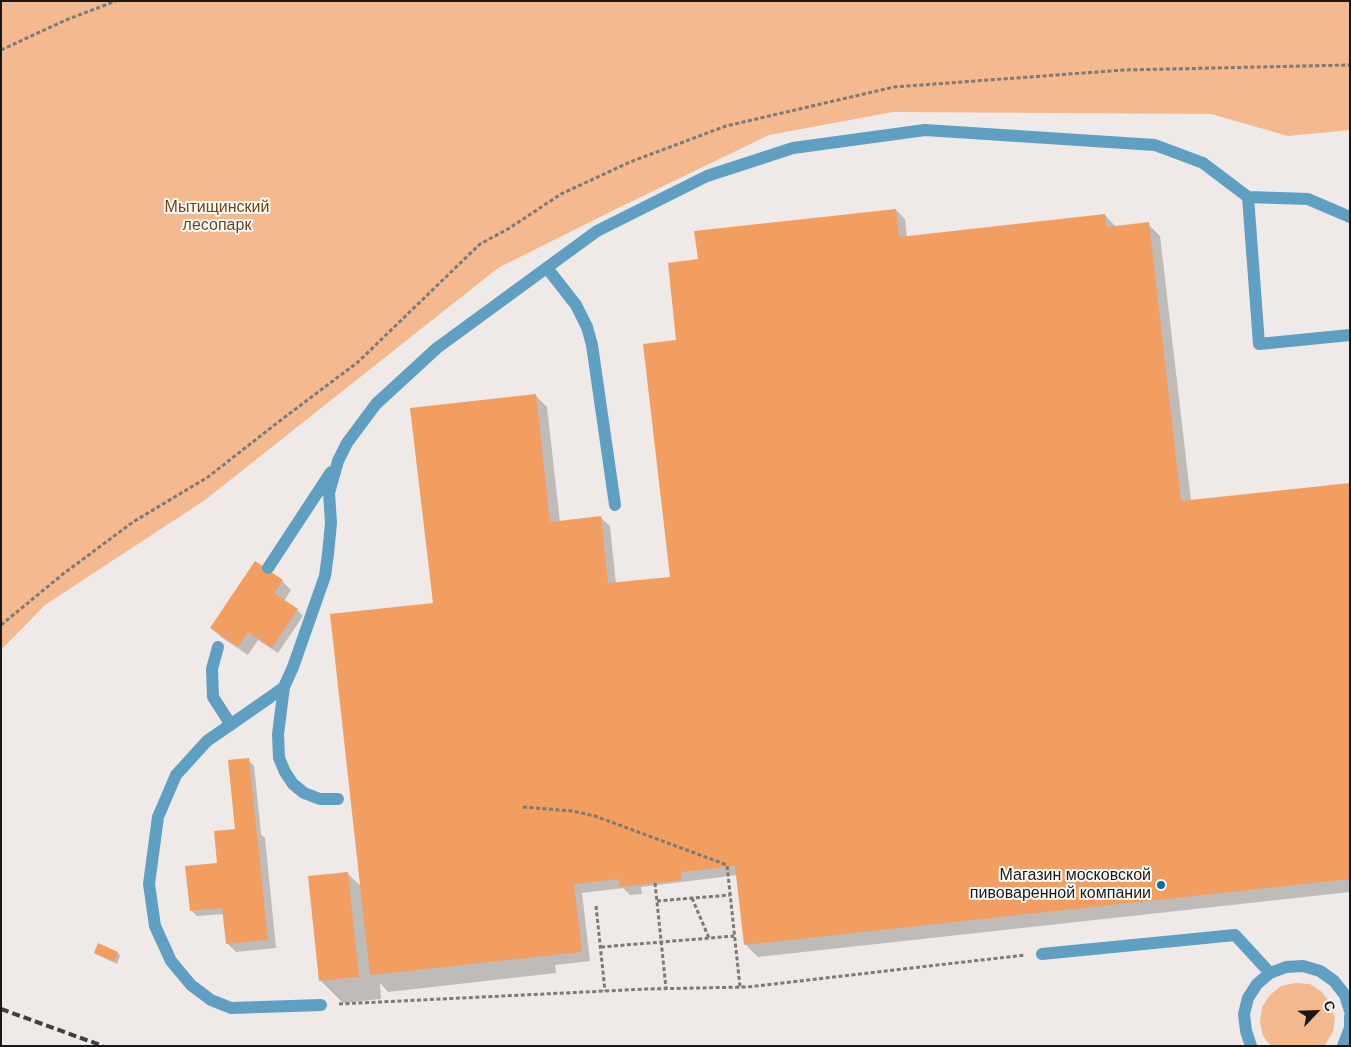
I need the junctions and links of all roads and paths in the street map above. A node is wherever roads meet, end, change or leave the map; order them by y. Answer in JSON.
{"nodes":[{"id":1,"x":116,"y":1,"type":"edge"},
{"id":2,"x":1,"y":50,"type":"edge"},
{"id":3,"x":1350,"y":65,"type":"edge"},
{"id":4,"x":1248,"y":197,"type":"junction"},
{"id":5,"x":1350,"y":216,"type":"edge"},
{"id":6,"x":547,"y":268,"type":"junction"},
{"id":7,"x":1350,"y":336,"type":"edge"},
{"id":8,"x":338,"y":462,"type":"junction"},
{"id":9,"x":615,"y":505,"type":"dead end"},
{"id":10,"x":268,"y":568,"type":"dead end"},
{"id":11,"x":1,"y":625,"type":"edge"},
{"id":12,"x":218,"y":647,"type":"dead end"},
{"id":13,"x":284,"y":687,"type":"junction"},
{"id":14,"x":231,"y":725,"type":"junction"},
{"id":15,"x":338,"y":799,"type":"dead end"},
{"id":16,"x":523,"y":807,"type":"dead end"},
{"id":17,"x":655,"y":883,"type":"dead end"},
{"id":18,"x":730,"y":896,"type":"junction"},
{"id":19,"x":692,"y":898,"type":"junction"},
{"id":20,"x":657,"y":900,"type":"junction"},
{"id":21,"x":596,"y":906,"type":"dead end"},
{"id":22,"x":734,"y":936,"type":"junction"},
{"id":23,"x":709,"y":938,"type":"junction"},
{"id":24,"x":661,"y":942,"type":"junction"},
{"id":25,"x":601,"y":947,"type":"junction"},
{"id":26,"x":1042,"y":954,"type":"joint"},
{"id":27,"x":1270,"y":974,"type":"junction"},
{"id":28,"x":740,"y":987,"type":"junction"},
{"id":29,"x":666,"y":988,"type":"junction"},
{"id":30,"x":605,"y":991,"type":"junction"},
{"id":31,"x":321,"y":1005,"type":"joint"},
{"id":32,"x":1350,"y":1011,"type":"edge"},
{"id":33,"x":1350,"y":1016,"type":"edge"},
{"id":34,"x":1251,"y":1046,"type":"edge"},
{"id":35,"x":1343,"y":1046,"type":"edge"}],
"edges":[{"from":1,"to":2,"type":"path"},
{"from":3,"to":11,"type":"path"},
{"from":4,"to":5,"type":"lane"},
{"from":4,"to":6,"type":"lane"},
{"from":4,"to":7,"type":"lane"},
{"from":6,"to":8,"type":"lane"},
{"from":6,"to":9,"type":"lane"},
{"from":8,"to":10,"type":"lane"},
{"from":8,"to":13,"type":"lane"},
{"from":12,"to":14,"type":"lane"},
{"from":13,"to":14,"type":"lane"},
{"from":13,"to":15,"type":"lane"},
{"from":14,"to":31,"type":"lane"},
{"from":16,"to":18,"type":"path"},
{"from":17,"to":20,"type":"path"},
{"from":18,"to":19,"type":"path"},
{"from":18,"to":22,"type":"path"},
{"from":19,"to":20,"type":"path"},
{"from":19,"to":23,"type":"path"},
{"from":20,"to":24,"type":"path"},
{"from":21,"to":25,"type":"path"},
{"from":22,"to":23,"type":"path"},
{"from":22,"to":28,"type":"path"},
{"from":23,"to":24,"type":"path"},
{"from":24,"to":25,"type":"path"},
{"from":24,"to":29,"type":"path"},
{"from":25,"to":30,"type":"path"},
{"from":26,"to":27,"type":"lane"},
{"from":26,"to":28,"type":"path"},
{"from":27,"to":32,"type":"lane"},
{"from":27,"to":34,"type":"lane"},
{"from":28,"to":29,"type":"path"},
{"from":29,"to":30,"type":"path"},
{"from":30,"to":31,"type":"path"},
{"from":33,"to":35,"type":"lane"}]}
